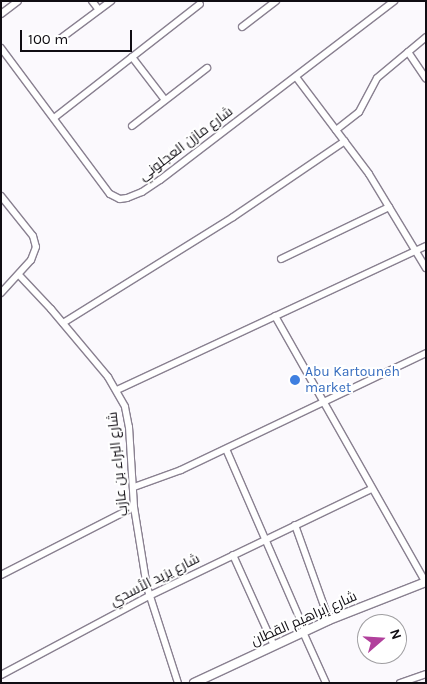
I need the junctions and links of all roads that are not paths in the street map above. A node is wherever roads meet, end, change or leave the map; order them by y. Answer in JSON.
{"nodes":[{"id":1,"x":18,"y":1,"type":"edge"},
{"id":2,"x":92,"y":1,"type":"edge"},
{"id":3,"x":111,"y":1,"type":"edge"},
{"id":4,"x":276,"y":1,"type":"edge"},
{"id":5,"x":394,"y":1,"type":"edge"},
{"id":6,"x":200,"y":4,"type":"dead end"},
{"id":7,"x":99,"y":10,"type":"junction"},
{"id":8,"x":1,"y":14,"type":"edge"},
{"id":9,"x":242,"y":27,"type":"dead end"},
{"id":10,"x":426,"y":38,"type":"edge"},
{"id":11,"x":60,"y":39,"type":"dead end"},
{"id":12,"x":1,"y":48,"type":"edge"},
{"id":13,"x":408,"y":52,"type":"junction"},
{"id":14,"x":132,"y":57,"type":"junction"},
{"id":15,"x":207,"y":68,"type":"dead end"},
{"id":16,"x":296,"y":77,"type":"junction"},
{"id":17,"x":426,"y":79,"type":"edge"},
{"id":18,"x":165,"y":100,"type":"junction"},
{"id":19,"x":54,"y":118,"type":"junction"},
{"id":20,"x":132,"y":126,"type":"dead end"},
{"id":21,"x":336,"y":130,"type":"junction"},
{"id":22,"x":345,"y":142,"type":"junction"},
{"id":23,"x":1,"y":196,"type":"edge"},
{"id":24,"x":389,"y":207,"type":"junction"},
{"id":25,"x":426,"y":246,"type":"edge"},
{"id":26,"x":415,"y":251,"type":"junction"},
{"id":27,"x":281,"y":259,"type":"dead end"},
{"id":28,"x":426,"y":268,"type":"edge"},
{"id":29,"x":19,"y":275,"type":"junction"},
{"id":30,"x":1,"y":293,"type":"edge"},
{"id":31,"x":275,"y":316,"type":"junction"},
{"id":32,"x":63,"y":323,"type":"junction"},
{"id":33,"x":426,"y":353,"type":"edge"},
{"id":34,"x":117,"y":390,"type":"junction"},
{"id":35,"x":323,"y":404,"type":"junction"},
{"id":36,"x":226,"y":449,"type":"junction"},
{"id":37,"x":134,"y":487,"type":"junction"},
{"id":38,"x":371,"y":489,"type":"junction"},
{"id":39,"x":134,"y":508,"type":"junction"},
{"id":40,"x":295,"y":525,"type":"junction"},
{"id":41,"x":265,"y":539,"type":"junction"},
{"id":42,"x":233,"y":555,"type":"junction"},
{"id":43,"x":1,"y":575,"type":"edge"},
{"id":44,"x":426,"y":582,"type":"edge"},
{"id":45,"x":149,"y":596,"type":"junction"},
{"id":46,"x":329,"y":620,"type":"junction"},
{"id":47,"x":304,"y":631,"type":"junction"},
{"id":48,"x":274,"y":646,"type":"junction"},
{"id":49,"x":426,"y":674,"type":"edge"},
{"id":50,"x":1,"y":675,"type":"edge"},
{"id":51,"x":178,"y":683,"type":"edge"},
{"id":52,"x":194,"y":683,"type":"edge"},
{"id":53,"x":326,"y":683,"type":"edge"},
{"id":54,"x":400,"y":683,"type":"edge"}],
"edges":[{"from":1,"to":8,"type":"street"},
{"from":2,"to":7,"type":"street"},
{"from":3,"to":7,"type":"street"},
{"from":4,"to":9,"type":"street"},
{"from":5,"to":16,"type":"street","name":"شارع مازن العجلوني"},
{"from":6,"to":14,"type":"street"},
{"from":7,"to":11,"type":"street"},
{"from":10,"to":13,"type":"street"},
{"from":12,"to":19,"type":"street","name":"شارع مازن العجلوني"},
{"from":13,"to":17,"type":"street"},
{"from":13,"to":21,"type":"street"},
{"from":14,"to":18,"type":"street"},
{"from":14,"to":19,"type":"street"},
{"from":15,"to":18,"type":"street"},
{"from":16,"to":19,"type":"street","name":"شارع مازن العجلوني"},
{"from":16,"to":21,"type":"street"},
{"from":18,"to":20,"type":"street"},
{"from":21,"to":22,"type":"street"},
{"from":22,"to":24,"type":"street"},
{"from":22,"to":32,"type":"street"},
{"from":23,"to":29,"type":"street"},
{"from":24,"to":26,"type":"street"},
{"from":24,"to":27,"type":"street"},
{"from":25,"to":26,"type":"street"},
{"from":26,"to":28,"type":"street"},
{"from":26,"to":31,"type":"street"},
{"from":29,"to":30,"type":"street"},
{"from":29,"to":32,"type":"street","name":"شارع البراء بن عازب"},
{"from":31,"to":34,"type":"street"},
{"from":31,"to":35,"type":"street"},
{"from":32,"to":34,"type":"street","name":"شارع البراء بن عازب"},
{"from":33,"to":35,"type":"street"},
{"from":34,"to":37,"type":"street","name":"شارع البراء بن عازب"},
{"from":35,"to":36,"type":"street"},
{"from":35,"to":38,"type":"street"},
{"from":36,"to":37,"type":"street"},
{"from":36,"to":41,"type":"street"},
{"from":37,"to":39,"type":"street","name":"شارع البراء بن عازب"},
{"from":38,"to":40,"type":"street","name":"شارع يزيد الأسدي"},
{"from":38,"to":44,"type":"street"},
{"from":39,"to":43,"type":"street"},
{"from":39,"to":45,"type":"street","name":"شارع البراء بن عازب"},
{"from":40,"to":41,"type":"street","name":"شارع يزيد الأسدي"},
{"from":40,"to":46,"type":"street"},
{"from":41,"to":42,"type":"street","name":"شارع يزيد الأسدي"},
{"from":41,"to":47,"type":"street"},
{"from":42,"to":45,"type":"street","name":"شارع يزيد الأسدي"},
{"from":42,"to":48,"type":"street"},
{"from":44,"to":46,"type":"street","name":"شارع إبراهيم القطان"},
{"from":45,"to":50,"type":"street","name":"شارع يزيد الأسدي"},
{"from":45,"to":51,"type":"street","name":"شارع البراء بن عازب"},
{"from":46,"to":47,"type":"street","name":"شارع إبراهيم القطان"},
{"from":47,"to":48,"type":"street","name":"شارع إبراهيم القطان"},
{"from":47,"to":53,"type":"street"},
{"from":48,"to":52,"type":"street","name":"شارع إبراهيم القطان"},
{"from":49,"to":54,"type":"street"}]}
